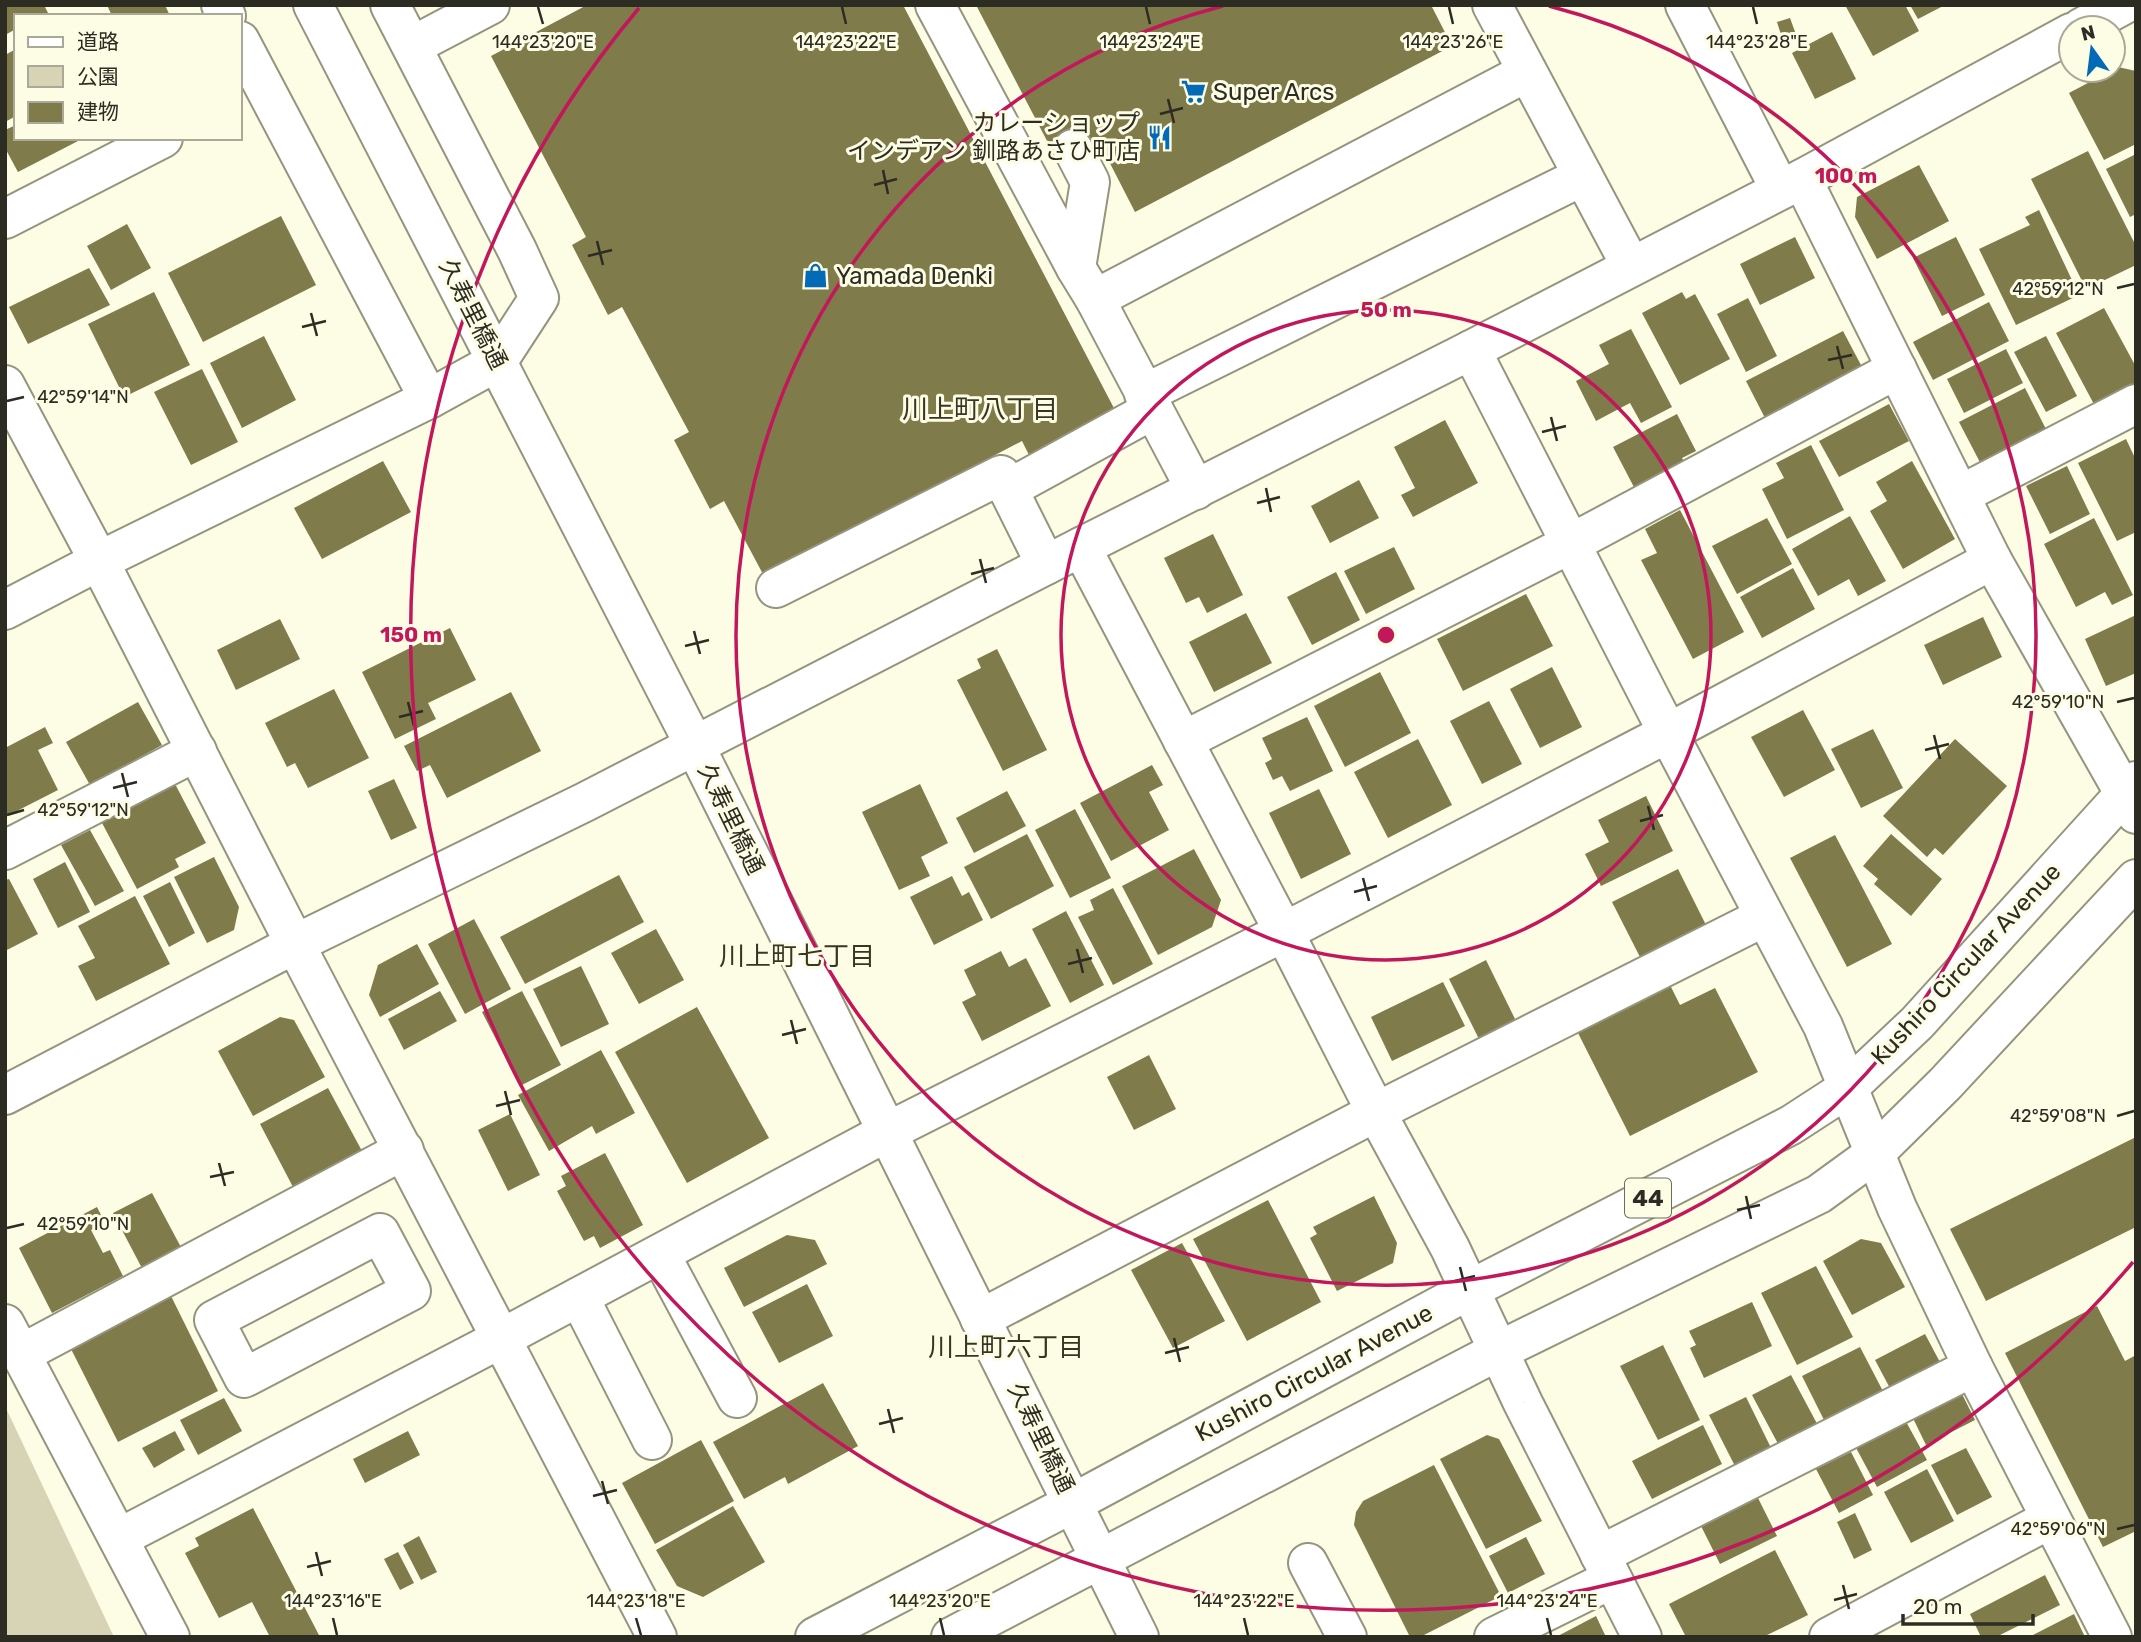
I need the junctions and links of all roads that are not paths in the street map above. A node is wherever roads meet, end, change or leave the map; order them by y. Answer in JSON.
{"nodes":[{"id":1,"x":313,"y":5,"type":"edge"},
{"id":2,"x":390,"y":5,"type":"edge"},
{"id":3,"x":490,"y":5,"type":"edge"},
{"id":4,"x":935,"y":5,"type":"edge"},
{"id":5,"x":1492,"y":5,"type":"edge"},
{"id":6,"x":1685,"y":5,"type":"edge"},
{"id":7,"x":2123,"y":5,"type":"edge"},
{"id":8,"x":2133,"y":5,"type":"edge"},
{"id":9,"x":2136,"y":10,"type":"edge"},
{"id":10,"x":2107,"y":14,"type":"edge"},
{"id":11,"x":2057,"y":41,"type":"edge"},
{"id":12,"x":412,"y":46,"type":"junction"},
{"id":13,"x":242,"y":50,"type":"edge"},
{"id":14,"x":1527,"y":72,"type":"junction"},
{"id":15,"x":252,"y":92,"type":"edge"},
{"id":16,"x":159,"y":140,"type":"edge"},
{"id":17,"x":1073,"y":149,"type":"dead end"},
{"id":18,"x":1583,"y":176,"type":"junction"},
{"id":19,"x":1791,"y":184,"type":"junction"},
{"id":20,"x":5,"y":219,"type":"edge"},
{"id":21,"x":1631,"y":266,"type":"junction"},
{"id":22,"x":1086,"y":284,"type":"junction"},
{"id":23,"x":1471,"y":350,"type":"junction"},
{"id":24,"x":498,"y":361,"type":"junction"},
{"id":25,"x":1897,"y":369,"type":"junction"},
{"id":26,"x":5,"y":385,"type":"edge"},
{"id":27,"x":429,"y":400,"type":"junction"},
{"id":28,"x":1148,"y":402,"type":"junction"},
{"id":29,"x":2136,"y":404,"type":"edge"},
{"id":30,"x":1008,"y":489,"type":"junction"},
{"id":31,"x":1196,"y":490,"type":"junction"},
{"id":32,"x":1960,"y":495,"type":"junction"},
{"id":33,"x":1570,"y":544,"type":"junction"},
{"id":34,"x":1081,"y":547,"type":"junction"},
{"id":35,"x":99,"y":561,"type":"junction"},
{"id":36,"x":1992,"y":561,"type":"junction"},
{"id":37,"x":1046,"y":565,"type":"junction"},
{"id":38,"x":776,"y":587,"type":"dead end"},
{"id":39,"x":5,"y":610,"type":"edge"},
{"id":40,"x":1668,"y":733,"type":"junction"},
{"id":41,"x":1183,"y":741,"type":"junction"},
{"id":42,"x":695,"y":746,"type":"junction"},
{"id":43,"x":197,"y":751,"type":"junction"},
{"id":44,"x":2132,"y":797,"type":"edge"},
{"id":45,"x":5,"y":850,"type":"edge"},
{"id":46,"x":2136,"y":879,"type":"edge"},
{"id":47,"x":1764,"y":918,"type":"junction"},
{"id":48,"x":1284,"y":932,"type":"junction"},
{"id":49,"x":295,"y":944,"type":"junction"},
{"id":50,"x":1848,"y":1088,"type":"junction"},
{"id":51,"x":5,"y":1095,"type":"edge"},
{"id":52,"x":1376,"y":1112,"type":"junction"},
{"id":53,"x":887,"y":1132,"type":"junction"},
{"id":54,"x":404,"y":1150,"type":"junction"},
{"id":55,"x":1874,"y":1154,"type":"junction"},
{"id":56,"x":443,"y":1226,"type":"junction"},
{"id":57,"x":391,"y":1254,"type":"junction"},
{"id":58,"x":660,"y":1254,"type":"junction"},
{"id":59,"x":1469,"y":1290,"type":"junction"},
{"id":60,"x":579,"y":1297,"type":"junction"},
{"id":61,"x":980,"y":1319,"type":"junction"},
{"id":62,"x":502,"y":1338,"type":"junction"},
{"id":63,"x":13,"y":1339,"type":"edge"},
{"id":64,"x":1498,"y":1352,"type":"junction"},
{"id":65,"x":1973,"y":1367,"type":"junction"},
{"id":66,"x":737,"y":1398,"type":"dead end"},
{"id":67,"x":652,"y":1440,"type":"dead end"},
{"id":68,"x":1073,"y":1503,"type":"junction"},
{"id":69,"x":2050,"y":1519,"type":"junction"},
{"id":70,"x":119,"y":1538,"type":"junction"},
{"id":71,"x":1101,"y":1559,"type":"junction"},
{"id":72,"x":1308,"y":1563,"type":"dead end"},
{"id":73,"x":1606,"y":1567,"type":"junction"},
{"id":74,"x":170,"y":1637,"type":"edge"},
{"id":75,"x":657,"y":1637,"type":"edge"},
{"id":76,"x":815,"y":1637,"type":"edge"},
{"id":77,"x":951,"y":1637,"type":"edge"},
{"id":78,"x":1139,"y":1637,"type":"edge"},
{"id":79,"x":1347,"y":1637,"type":"edge"},
{"id":80,"x":1494,"y":1637,"type":"edge"},
{"id":81,"x":1642,"y":1637,"type":"edge"},
{"id":82,"x":1829,"y":1637,"type":"edge"},
{"id":83,"x":2112,"y":1637,"type":"edge"}],
"edges":[{"from":1,"to":24,"type":"main road","name":"久寿里橋通"},
{"from":2,"to":12,"type":"main road"},
{"from":3,"to":12,"type":"main road"},
{"from":4,"to":22,"type":"main road"},
{"from":5,"to":14,"type":"main road"},
{"from":6,"to":19,"type":"main road"},
{"from":7,"to":10,"type":"main road"},
{"from":8,"to":9,"type":"main road"},
{"from":11,"to":19,"type":"main road"},
{"from":12,"to":24,"type":"main road"},
{"from":13,"to":15,"type":"main road"},
{"from":14,"to":18,"type":"main road"},
{"from":14,"to":22,"type":"main road"},
{"from":15,"to":27,"type":"main road"},
{"from":16,"to":20,"type":"main road"},
{"from":17,"to":22,"type":"main road"},
{"from":18,"to":21,"type":"main road"},
{"from":18,"to":28,"type":"main road"},
{"from":19,"to":21,"type":"main road"},
{"from":19,"to":25,"type":"main road"},
{"from":21,"to":23,"type":"main road"},
{"from":22,"to":28,"type":"main road"},
{"from":23,"to":31,"type":"main road"},
{"from":23,"to":33,"type":"main road"},
{"from":24,"to":27,"type":"main road"},
{"from":24,"to":42,"type":"main road","name":"久寿里橋通"},
{"from":25,"to":32,"type":"main road"},
{"from":25,"to":33,"type":"main road"},
{"from":26,"to":35,"type":"main road"},
{"from":27,"to":35,"type":"main road"},
{"from":28,"to":30,"type":"main road"},
{"from":28,"to":31,"type":"main road"},
{"from":29,"to":32,"type":"main road"},
{"from":30,"to":37,"type":"main road"},
{"from":30,"to":38,"type":"main road"},
{"from":31,"to":34,"type":"main road"},
{"from":32,"to":36,"type":"main road"},
{"from":33,"to":40,"type":"main road"},
{"from":33,"to":41,"type":"main road"},
{"from":34,"to":37,"type":"main road"},
{"from":34,"to":41,"type":"main road"},
{"from":35,"to":39,"type":"main road"},
{"from":35,"to":43,"type":"main road"},
{"from":36,"to":40,"type":"main road"},
{"from":36,"to":44,"type":"main road"},
{"from":37,"to":42,"type":"main road"},
{"from":40,"to":47,"type":"main road"},
{"from":40,"to":48,"type":"main road"},
{"from":41,"to":48,"type":"main road"},
{"from":42,"to":49,"type":"main road"},
{"from":42,"to":53,"type":"main road","name":"久寿里橋通"},
{"from":43,"to":45,"type":"main road"},
{"from":43,"to":49,"type":"main road"},
{"from":44,"to":50,"type":"main road","name":"Kushiro Circular Avenue","number":"44"},
{"from":46,"to":55,"type":"main road"},
{"from":47,"to":50,"type":"main road"},
{"from":47,"to":52,"type":"main road"},
{"from":48,"to":52,"type":"main road"},
{"from":48,"to":53,"type":"main road"},
{"from":49,"to":51,"type":"main road"},
{"from":49,"to":54,"type":"main road"},
{"from":50,"to":55,"type":"main road"},
{"from":50,"to":59,"type":"main road","name":"Kushiro Circular Avenue","number":"44"},
{"from":52,"to":59,"type":"main road"},
{"from":52,"to":61,"type":"main road"},
{"from":53,"to":58,"type":"main road"},
{"from":53,"to":61,"type":"main road","name":"久寿里橋通"},
{"from":54,"to":56,"type":"main road"},
{"from":54,"to":63,"type":"main road"},
{"from":55,"to":64,"type":"main road"},
{"from":55,"to":65,"type":"main road"},
{"from":56,"to":57,"type":"main road"},
{"from":56,"to":62,"type":"main road"},
{"from":57,"to":57,"type":"main road"},
{"from":58,"to":60,"type":"main road"},
{"from":58,"to":66,"type":"main road"},
{"from":59,"to":64,"type":"main road"},
{"from":59,"to":68,"type":"main road","name":"Kushiro Circular Avenue","number":"44"},
{"from":60,"to":62,"type":"main road"},
{"from":60,"to":67,"type":"main road"},
{"from":61,"to":68,"type":"main road","name":"久寿里橋通"},
{"from":62,"to":70,"type":"main road"},
{"from":62,"to":75,"type":"main road"},
{"from":63,"to":70,"type":"main road"},
{"from":64,"to":71,"type":"main road"},
{"from":64,"to":73,"type":"main road"},
{"from":65,"to":69,"type":"main road"},
{"from":65,"to":73,"type":"main road"},
{"from":68,"to":71,"type":"main road","name":"久寿里橋通"},
{"from":68,"to":76,"type":"main road","name":"Kushiro Circular Avenue","number":"44"},
{"from":69,"to":82,"type":"main road"},
{"from":69,"to":83,"type":"main road"},
{"from":70,"to":74,"type":"main road"},
{"from":71,"to":77,"type":"main road"},
{"from":71,"to":78,"type":"main road","name":"久寿里橋通"},
{"from":72,"to":79,"type":"main road"},
{"from":73,"to":80,"type":"main road"},
{"from":73,"to":81,"type":"main road"}]}
